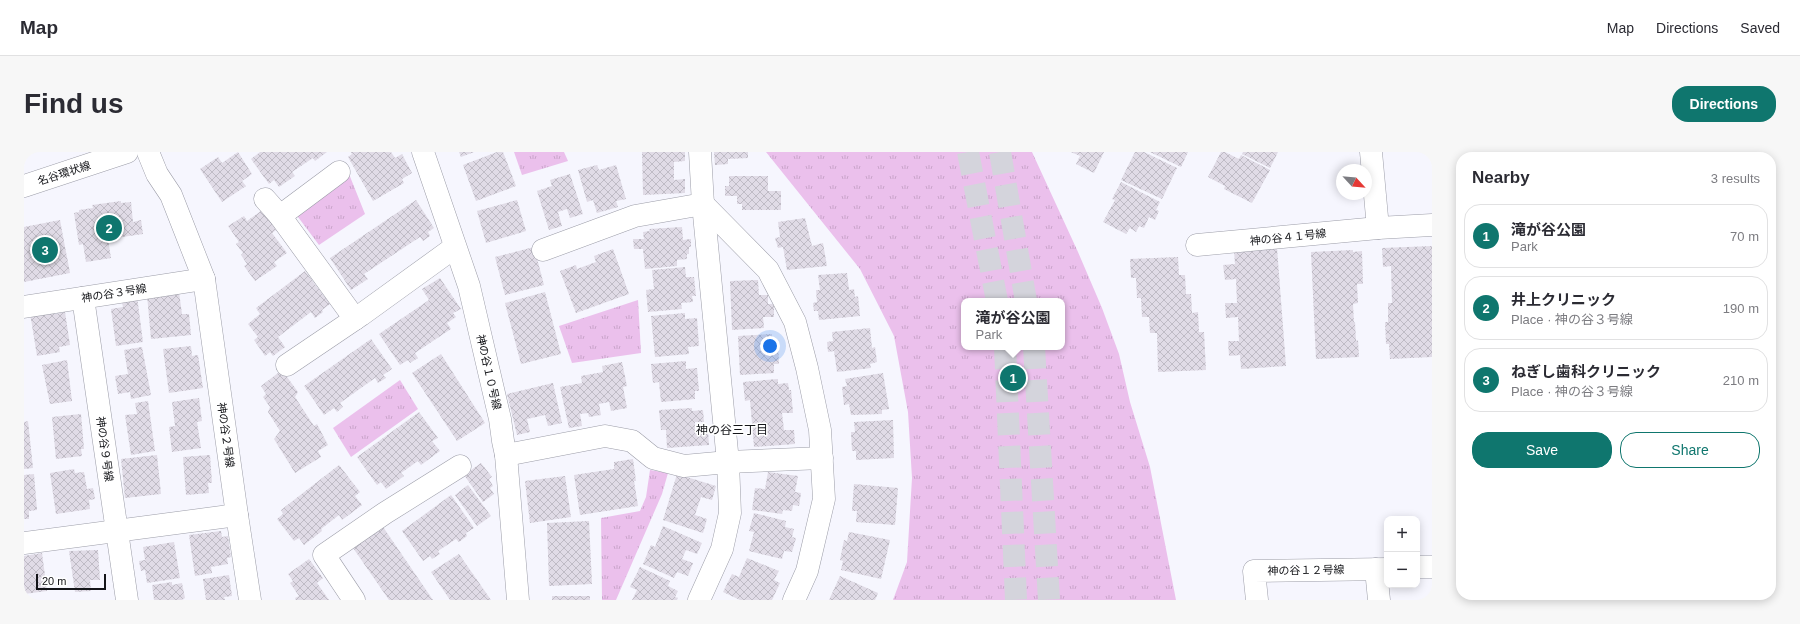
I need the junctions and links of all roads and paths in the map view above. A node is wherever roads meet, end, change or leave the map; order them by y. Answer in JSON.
{"nodes":[{"id":1,"x":127,"y":152,"type":"edge"},
{"id":2,"x":148,"y":152,"type":"edge"},
{"id":3,"x":423,"y":152,"type":"edge"},
{"id":4,"x":700,"y":152,"type":"edge"},
{"id":5,"x":1370,"y":152,"type":"edge"},
{"id":6,"x":339,"y":172,"type":"dead end"},
{"id":7,"x":24,"y":186,"type":"edge"},
{"id":8,"x":265,"y":199,"type":"dead end"},
{"id":9,"x":703,"y":204,"type":"junction"},
{"id":10,"x":280,"y":216,"type":"junction"},
{"id":11,"x":1432,"y":225,"type":"edge"},
{"id":12,"x":1378,"y":228,"type":"junction"},
{"id":13,"x":1198,"y":246,"type":"dead end"},
{"id":14,"x":455,"y":247,"type":"junction"},
{"id":15,"x":543,"y":250,"type":"dead end"},
{"id":16,"x":204,"y":279,"type":"junction"},
{"id":17,"x":83,"y":298,"type":"junction"},
{"id":18,"x":24,"y":307,"type":"edge"},
{"id":19,"x":355,"y":319,"type":"junction"},
{"id":20,"x":287,"y":365,"type":"dead end"},
{"id":21,"x":506,"y":454,"type":"junction"},
{"id":22,"x":822,"y":458,"type":"junction"},
{"id":23,"x":728,"y":462,"type":"junction"},
{"id":24,"x":460,"y":466,"type":"dead end"},
{"id":25,"x":237,"y":515,"type":"junction"},
{"id":26,"x":116,"y":531,"type":"junction"},
{"id":27,"x":24,"y":543,"type":"edge"},
{"id":28,"x":1420,"y":567,"type":"edge"},
{"id":29,"x":1432,"y":567,"type":"edge"},
{"id":30,"x":1382,"y":569,"type":"edge"},
{"id":31,"x":127,"y":600,"type":"edge"},
{"id":32,"x":250,"y":600,"type":"edge"},
{"id":33,"x":354,"y":600,"type":"edge"},
{"id":34,"x":518,"y":600,"type":"edge"},
{"id":35,"x":699,"y":600,"type":"edge"},
{"id":36,"x":794,"y":600,"type":"edge"},
{"id":37,"x":1257,"y":600,"type":"edge"},
{"id":38,"x":1379,"y":600,"type":"edge"}],
"edges":[{"from":1,"to":7,"type":"street","name":"名谷環状線"},
{"from":2,"to":16,"type":"street","name":"神の谷２号線"},
{"from":3,"to":14,"type":"street","name":"神の谷１０号線"},
{"from":4,"to":9,"type":"street"},
{"from":5,"to":12,"type":"street"},
{"from":6,"to":10,"type":"street"},
{"from":8,"to":10,"type":"street"},
{"from":9,"to":15,"type":"street"},
{"from":9,"to":22,"type":"street"},
{"from":9,"to":23,"type":"street"},
{"from":10,"to":19,"type":"street"},
{"from":11,"to":12,"type":"street","name":"神の谷４１号線"},
{"from":12,"to":13,"type":"street","name":"神の谷４１号線"},
{"from":14,"to":19,"type":"street"},
{"from":14,"to":21,"type":"street","name":"神の谷１０号線"},
{"from":16,"to":17,"type":"street","name":"神の谷３号線"},
{"from":16,"to":25,"type":"street","name":"神の谷２号線"},
{"from":17,"to":18,"type":"street","name":"神の谷３号線"},
{"from":17,"to":26,"type":"street","name":"神の谷９号線"},
{"from":19,"to":20,"type":"street"},
{"from":21,"to":23,"type":"street"},
{"from":21,"to":34,"type":"street","name":"神の谷１０号線"},
{"from":22,"to":23,"type":"street"},
{"from":22,"to":36,"type":"street"},
{"from":23,"to":35,"type":"street"},
{"from":24,"to":33,"type":"street"},
{"from":25,"to":26,"type":"street"},
{"from":25,"to":32,"type":"street"},
{"from":26,"to":27,"type":"street"},
{"from":26,"to":31,"type":"street","name":"神の谷９号線"},
{"from":28,"to":29,"type":"street"},
{"from":30,"to":37,"type":"street","name":"神の谷１２号線"},
{"from":30,"to":38,"type":"street"}]}
